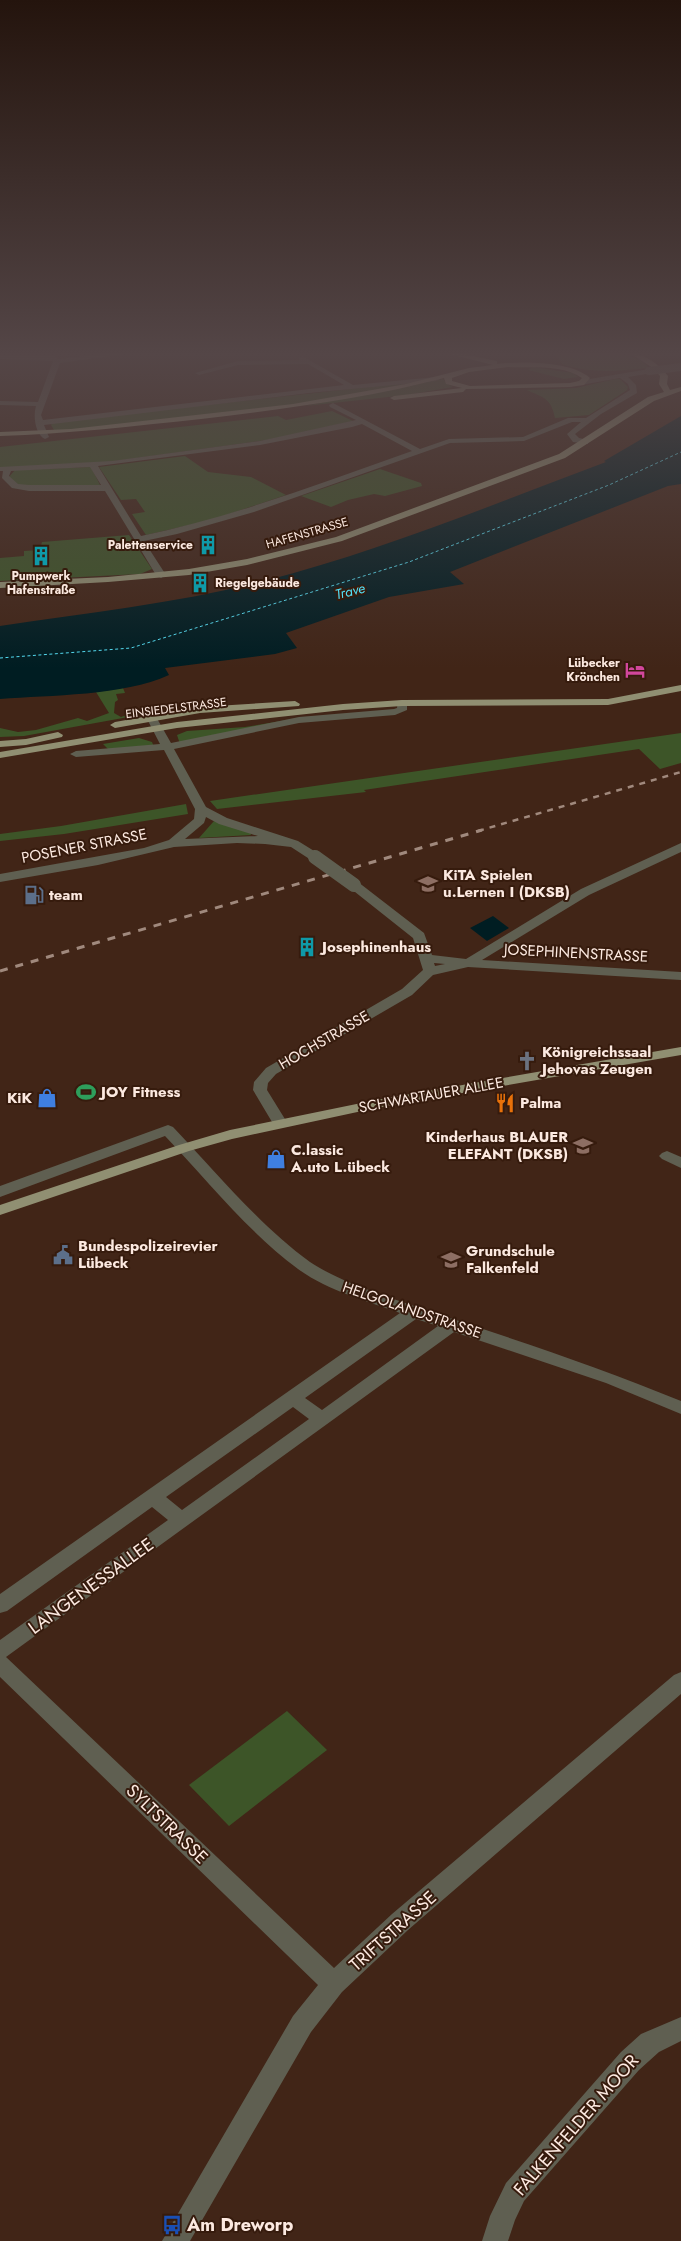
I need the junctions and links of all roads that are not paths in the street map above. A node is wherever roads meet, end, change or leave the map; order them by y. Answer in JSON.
{"nodes":[{"id":1,"x":142,"y":459,"type":"edge"},
{"id":2,"x":401,"y":459,"type":"edge"},
{"id":3,"x":555,"y":459,"type":"edge"},
{"id":4,"x":93,"y":465,"type":"junction"},
{"id":5,"x":4,"y":469,"type":"edge"},
{"id":6,"x":107,"y":488,"type":"junction"},
{"id":7,"x":139,"y":539,"type":"junction"},
{"id":8,"x":161,"y":575,"type":"junction"},
{"id":9,"x":0,"y":585,"type":"edge"},
{"id":10,"x":681,"y":688,"type":"edge"},
{"id":11,"x":402,"y":703,"type":"junction"},
{"id":12,"x":389,"y":704,"type":"junction"},
{"id":13,"x":154,"y":723,"type":"junction"},
{"id":14,"x":92,"y":739,"type":"junction"},
{"id":15,"x":0,"y":744,"type":"edge"},
{"id":16,"x":166,"y":747,"type":"junction"},
{"id":17,"x":0,"y":749,"type":"edge"},
{"id":18,"x":104,"y":753,"type":"junction"},
{"id":19,"x":76,"y":754,"type":"dead end"},
{"id":20,"x":0,"y":755,"type":"edge"},
{"id":21,"x":200,"y":806,"type":"junction"},
{"id":22,"x":173,"y":842,"type":"junction"},
{"id":23,"x":294,"y":844,"type":"junction"},
{"id":24,"x":681,"y":847,"type":"edge"},
{"id":25,"x":0,"y":878,"type":"edge"},
{"id":26,"x":468,"y":963,"type":"junction"},
{"id":27,"x":427,"y":965,"type":"junction"},
{"id":28,"x":681,"y":976,"type":"edge"},
{"id":29,"x":681,"y":1051,"type":"edge"},
{"id":30,"x":280,"y":1124,"type":"junction"},
{"id":31,"x":184,"y":1148,"type":"junction"},
{"id":32,"x":0,"y":1192,"type":"edge"},
{"id":33,"x":0,"y":1210,"type":"edge"},
{"id":34,"x":414,"y":1312,"type":"junction"},
{"id":35,"x":452,"y":1325,"type":"junction"},
{"id":36,"x":293,"y":1398,"type":"junction"},
{"id":37,"x":681,"y":1408,"type":"edge"},
{"id":38,"x":322,"y":1419,"type":"junction"},
{"id":39,"x":152,"y":1497,"type":"junction"},
{"id":40,"x":182,"y":1520,"type":"junction"},
{"id":41,"x":0,"y":1605,"type":"edge"},
{"id":42,"x":0,"y":1651,"type":"edge"},
{"id":43,"x":0,"y":1664,"type":"edge"},
{"id":44,"x":681,"y":1681,"type":"edge"},
{"id":45,"x":334,"y":1984,"type":"junction"},
{"id":46,"x":681,"y":2029,"type":"edge"},
{"id":47,"x":175,"y":2241,"type":"edge"},
{"id":48,"x":495,"y":2241,"type":"edge"}],
"edges":[{"from":1,"to":4,"type":"street"},
{"from":2,"to":7,"type":"street"},
{"from":3,"to":8,"type":"main road","name":"HAFENSTRASSE"},
{"from":4,"to":5,"type":"street"},
{"from":4,"to":6,"type":"street"},
{"from":5,"to":6,"type":"street"},
{"from":6,"to":7,"type":"street"},
{"from":7,"to":8,"type":"street"},
{"from":8,"to":9,"type":"main road","name":"HAFENSTRASSE"},
{"from":10,"to":11,"type":"main road","name":"EINSIEDELSTRASSE"},
{"from":11,"to":12,"type":"main road","name":"EINSIEDELSTRASSE"},
{"from":11,"to":16,"type":"street","name":"EINSIEDELSTRASSE"},
{"from":12,"to":13,"type":"main road","name":"EINSIEDELSTRASSE"},
{"from":12,"to":13,"type":"main road","name":"EINSIEDELSTRASSE"},
{"from":13,"to":14,"type":"main road","name":"EINSIEDELSTRASSE"},
{"from":13,"to":15,"type":"main road","name":"EINSIEDELSTRASSE"},
{"from":13,"to":16,"type":"street"},
{"from":13,"to":17,"type":"main road","name":"EINSIEDELSTRASSE"},
{"from":14,"to":18,"type":"street"},
{"from":14,"to":20,"type":"main road","name":"EINSIEDELSTRASSE"},
{"from":16,"to":18,"type":"street","name":"EINSIEDELSTRASSE"},
{"from":16,"to":21,"type":"street"},
{"from":18,"to":19,"type":"street","name":"EINSIEDELSTRASSE"},
{"from":21,"to":22,"type":"street","name":"POSENER STRASSE"},
{"from":21,"to":23,"type":"street"},
{"from":22,"to":23,"type":"street","name":"POSENER STRASSE"},
{"from":22,"to":25,"type":"street","name":"POSENER STRASSE"},
{"from":23,"to":27,"type":"street","bridge":true},
{"from":24,"to":26,"type":"street"},
{"from":26,"to":27,"type":"street"},
{"from":26,"to":28,"type":"street","name":"JOSEPHINENSTRASSE"},
{"from":27,"to":30,"type":"street","name":"HOCHSTRASSE"},
{"from":29,"to":30,"type":"main road","name":"SCHWARTAUER ALLEE"},
{"from":30,"to":31,"type":"main road","name":"SCHWARTAUER ALLEE"},
{"from":31,"to":32,"type":"street","name":"HELGOLANDSTRASSE"},
{"from":31,"to":33,"type":"main road","name":"SCHWARTAUER ALLEE"},
{"from":31,"to":34,"type":"street","name":"HELGOLANDSTRASSE"},
{"from":34,"to":35,"type":"street","name":"HELGOLANDSTRASSE"},
{"from":34,"to":36,"type":"street"},
{"from":35,"to":37,"type":"street","name":"HELGOLANDSTRASSE"},
{"from":35,"to":38,"type":"street","name":"LANGENESSALLEE"},
{"from":36,"to":38,"type":"street"},
{"from":36,"to":39,"type":"street"},
{"from":38,"to":40,"type":"street","name":"LANGENESSALLEE"},
{"from":39,"to":40,"type":"street"},
{"from":39,"to":41,"type":"street"},
{"from":40,"to":42,"type":"street","name":"LANGENESSALLEE"},
{"from":43,"to":45,"type":"street","name":"SYLTSTRASSE"},
{"from":44,"to":45,"type":"street","name":"TRIFTSTRASSE"},
{"from":45,"to":47,"type":"street","name":"TRIFTSTRASSE"},
{"from":46,"to":48,"type":"street","name":"FALKENFELDER MOOR"}]}
